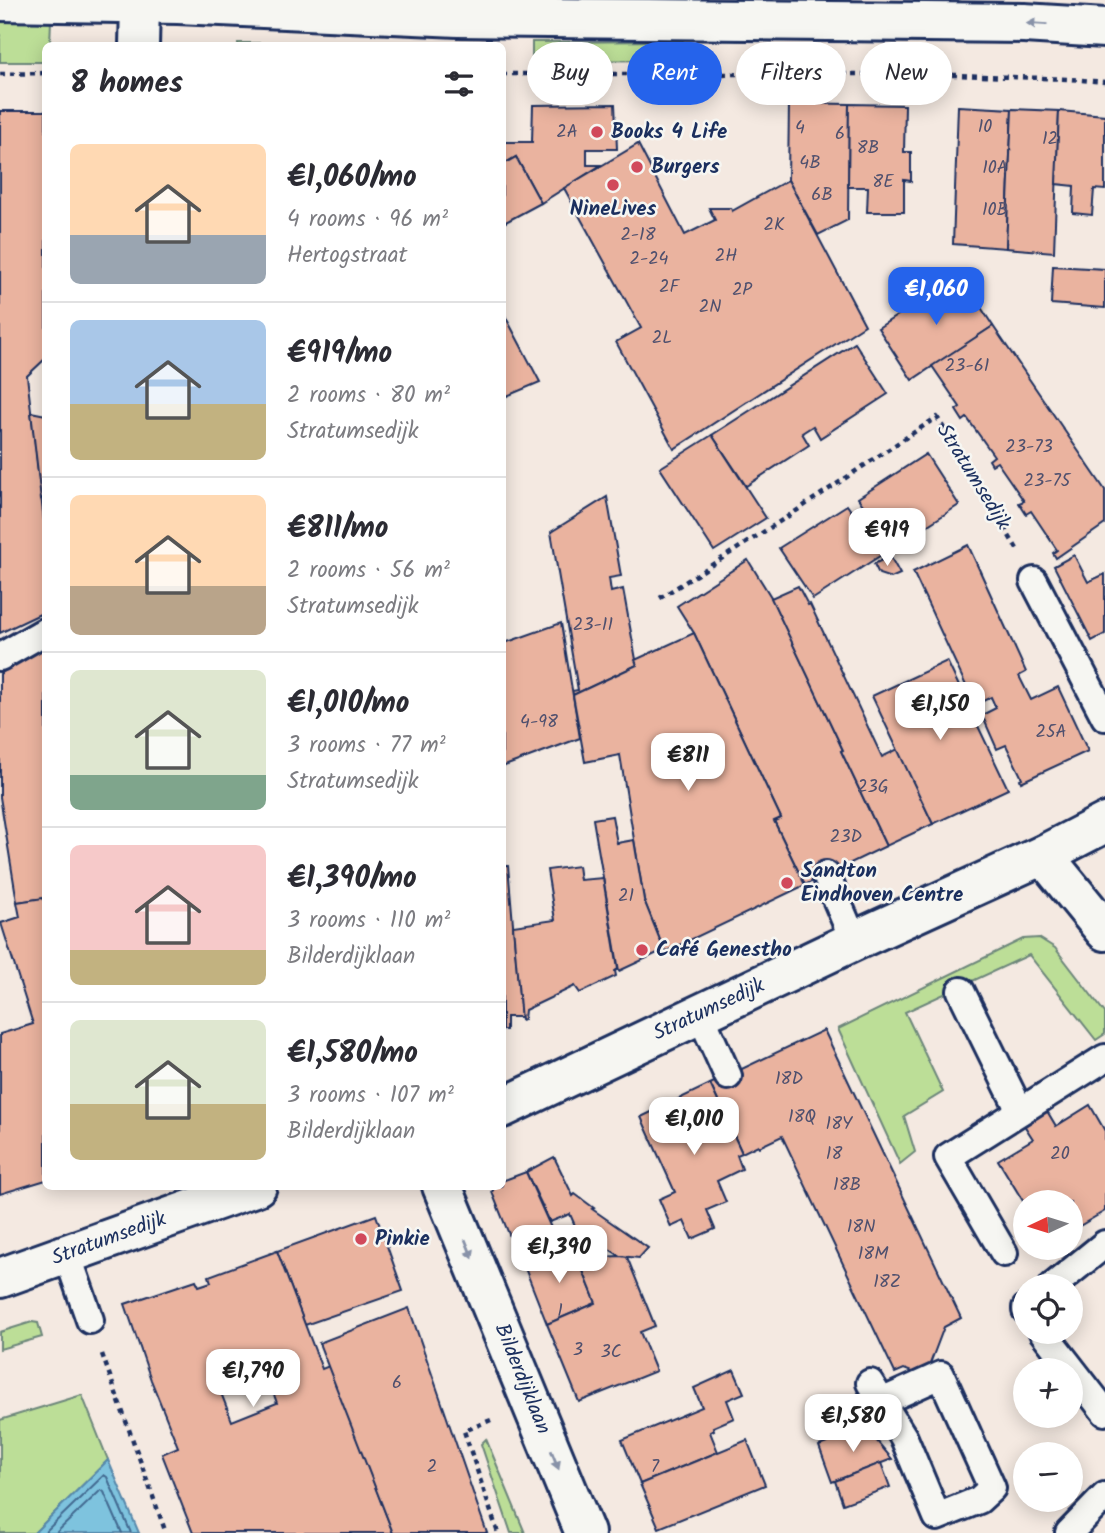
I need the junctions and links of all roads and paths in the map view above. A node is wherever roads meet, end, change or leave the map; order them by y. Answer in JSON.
{"nodes":[{"id":1,"x":0,"y":1,"type":"edge"},
{"id":2,"x":140,"y":2,"type":"edge"},
{"id":3,"x":178,"y":2,"type":"edge"},
{"id":4,"x":1105,"y":28,"type":"edge"},
{"id":5,"x":139,"y":42,"type":"edge"},
{"id":6,"x":0,"y":74,"type":"edge"},
{"id":7,"x":42,"y":74,"type":"edge"},
{"id":8,"x":506,"y":74,"type":"edge"},
{"id":9,"x":1105,"y":82,"type":"edge"},
{"id":10,"x":1034,"y":581,"type":"joint"},
{"id":11,"x":660,"y":598,"type":"dead end"},
{"id":12,"x":42,"y":633,"type":"edge"},
{"id":13,"x":0,"y":657,"type":"edge"},
{"id":14,"x":1105,"y":718,"type":"edge"},
{"id":15,"x":1105,"y":822,"type":"edge"},
{"id":16,"x":1043,"y":855,"type":"junction"},
{"id":17,"x":826,"y":875,"type":"dead end"},
{"id":18,"x":1105,"y":932,"type":"edge"},
{"id":19,"x":854,"y":941,"type":"junction"},
{"id":20,"x":961,"y":991,"type":"dead end"},
{"id":21,"x":700,"y":1014,"type":"junction"},
{"id":22,"x":1105,"y":1058,"type":"edge"},
{"id":23,"x":728,"y":1076,"type":"dead end"},
{"id":24,"x":506,"y":1106,"type":"edge"},
{"id":25,"x":1020,"y":1111,"type":"junction"},
{"id":26,"x":246,"y":1190,"type":"edge"},
{"id":27,"x":444,"y":1190,"type":"edge"},
{"id":28,"x":1105,"y":1244,"type":"edge"},
{"id":29,"x":1004,"y":1253,"type":"dead end"},
{"id":30,"x":67,"y":1254,"type":"junction"},
{"id":31,"x":1068,"y":1274,"type":"edge"},
{"id":32,"x":0,"y":1278,"type":"edge"},
{"id":33,"x":90,"y":1320,"type":"joint"},
{"id":34,"x":1052,"y":1344,"type":"edge"},
{"id":35,"x":875,"y":1393,"type":"joint"},
{"id":36,"x":1105,"y":1412,"type":"edge"},
{"id":37,"x":495,"y":1418,"type":"dead end"},
{"id":38,"x":1105,"y":1496,"type":"edge"},
{"id":39,"x":166,"y":1533,"type":"edge"},
{"id":40,"x":498,"y":1533,"type":"edge"},
{"id":41,"x":585,"y":1533,"type":"edge"},
{"id":42,"x":1069,"y":1533,"type":"edge"}],
"edges":[{"from":1,"to":2,"type":"street"},
{"from":2,"to":3,"type":"street"},
{"from":2,"to":5,"type":"street"},
{"from":4,"to":3,"type":"street","one_way":true},
{"from":6,"to":7,"type":"path"},
{"from":8,"to":9,"type":"path"},
{"from":10,"to":11,"type":"path","name":"Stratumsedijk"},
{"from":10,"to":14,"type":"lane"},
{"from":12,"to":13,"type":"lane"},
{"from":15,"to":16,"type":"street","name":"Stratumsedijk"},
{"from":16,"to":18,"type":"street"},
{"from":16,"to":19,"type":"street","name":"Stratumsedijk"},
{"from":17,"to":19,"type":"lane"},
{"from":19,"to":21,"type":"street","name":"Stratumsedijk"},
{"from":20,"to":25,"type":"lane"},
{"from":21,"to":23,"type":"lane"},
{"from":21,"to":24,"type":"street","name":"Stratumsedijk"},
{"from":22,"to":25,"type":"lane"},
{"from":25,"to":29,"type":"lane"},
{"from":26,"to":30,"type":"street","name":"Stratumsedijk"},
{"from":27,"to":41,"type":"street","name":"Bilderdijklaan","one_way":true},
{"from":28,"to":31,"type":"lane"},
{"from":30,"to":32,"type":"street","name":"Stratumsedijk"},
{"from":30,"to":33,"type":"lane"},
{"from":33,"to":39,"type":"path"},
{"from":34,"to":36,"type":"lane"},
{"from":35,"to":35,"type":"lane"},
{"from":37,"to":40,"type":"path"},
{"from":38,"to":42,"type":"lane"}]}
